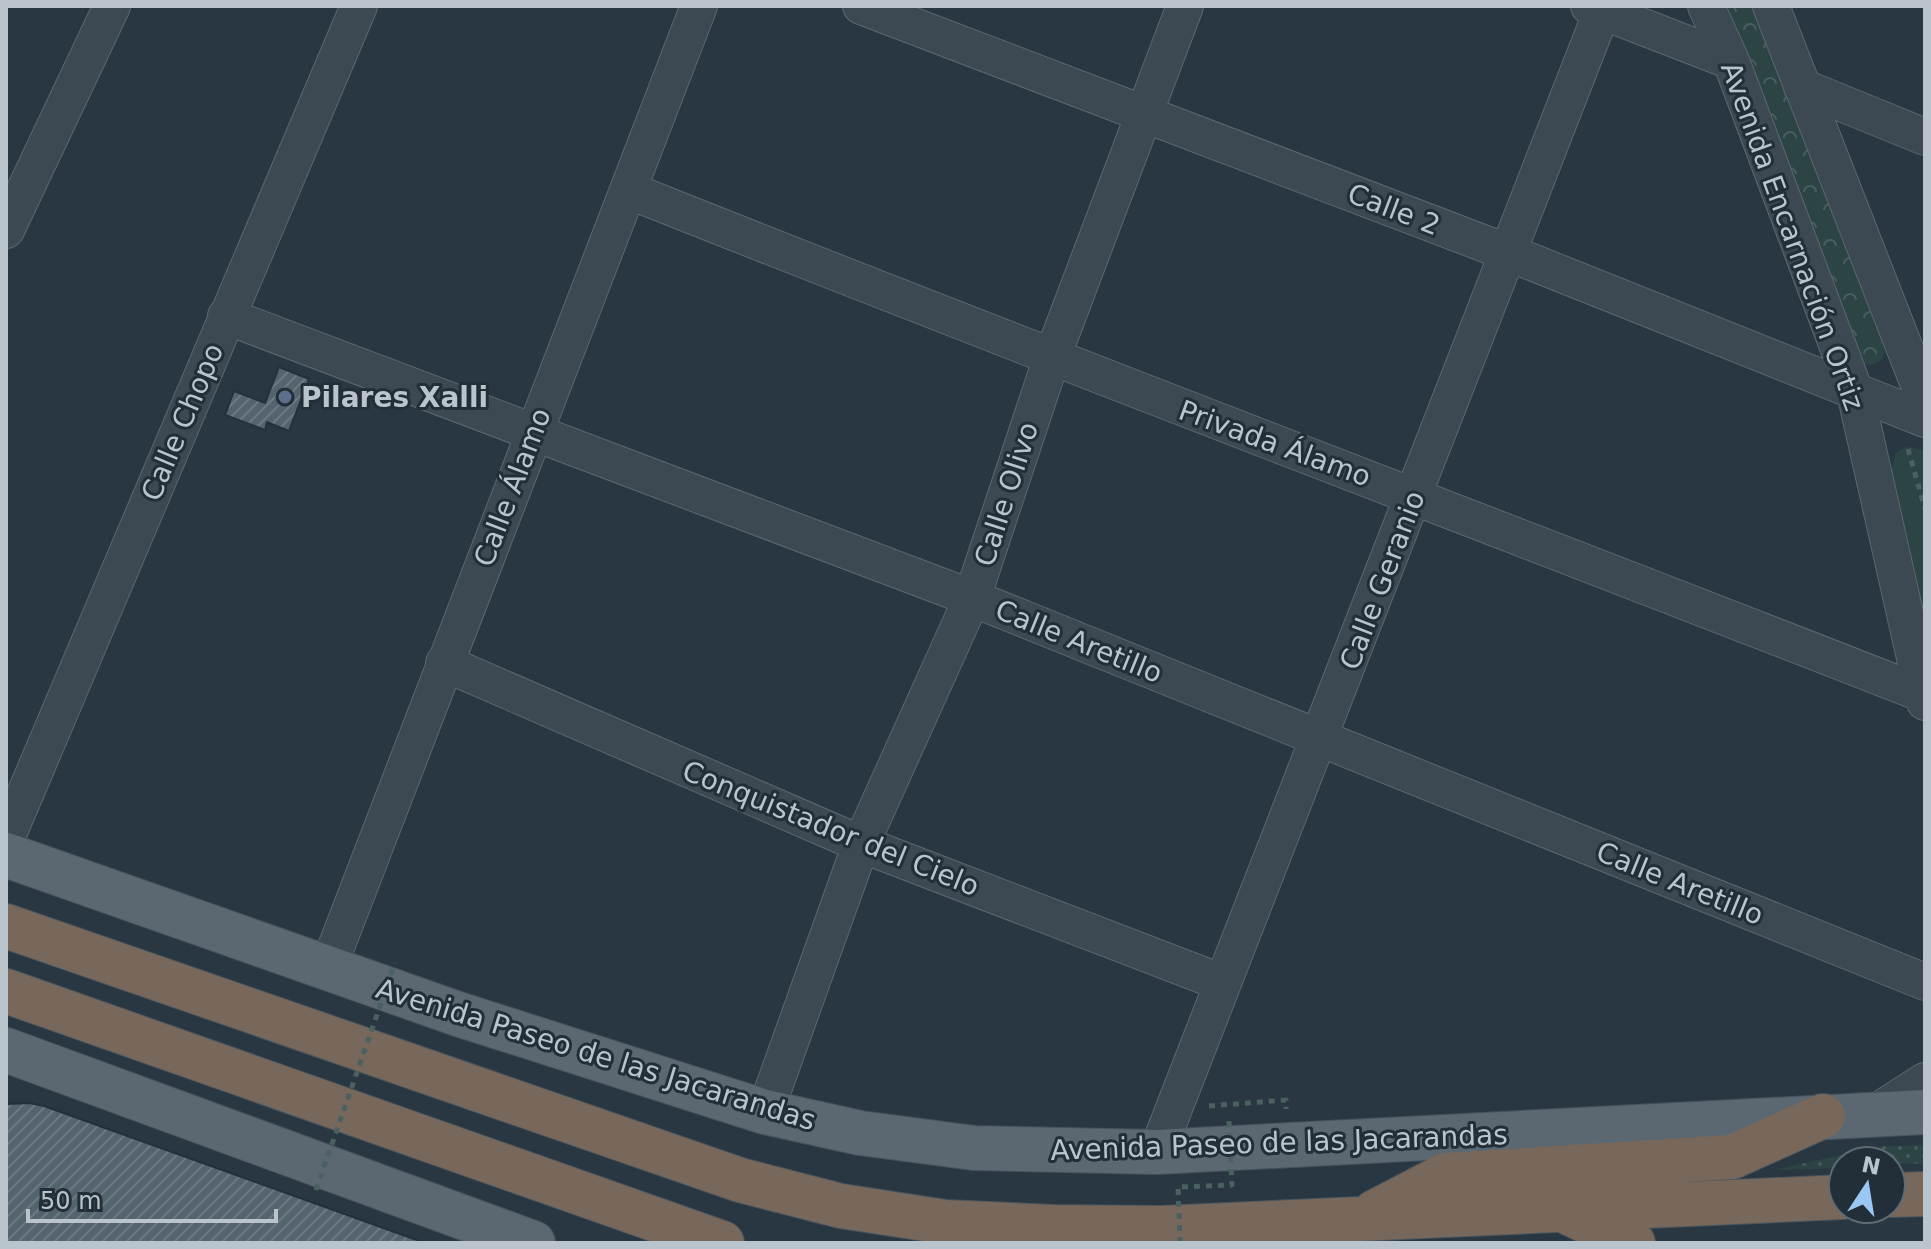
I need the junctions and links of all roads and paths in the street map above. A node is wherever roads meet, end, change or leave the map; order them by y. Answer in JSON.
{"nodes":[{"id":1,"x":112,"y":6,"type":"edge"},
{"id":2,"x":359,"y":6,"type":"edge"},
{"id":3,"x":699,"y":6,"type":"edge"},
{"id":4,"x":861,"y":6,"type":"edge"},
{"id":5,"x":1185,"y":6,"type":"edge"},
{"id":6,"x":1706,"y":6,"type":"edge"},
{"id":7,"x":1771,"y":6,"type":"edge"},
{"id":8,"x":1599,"y":8,"type":"edge"},
{"id":9,"x":1731,"y":61,"type":"junction"},
{"id":10,"x":1802,"y":87,"type":"junction"},
{"id":11,"x":1144,"y":114,"type":"junction"},
{"id":12,"x":1925,"y":137,"type":"edge"},
{"id":13,"x":628,"y":190,"type":"junction"},
{"id":14,"x":6,"y":230,"type":"edge"},
{"id":15,"x":1509,"y":253,"type":"junction"},
{"id":16,"x":226,"y":316,"type":"junction"},
{"id":17,"x":1051,"y":360,"type":"junction"},
{"id":18,"x":1855,"y":392,"type":"junction"},
{"id":19,"x":1925,"y":400,"type":"edge"},
{"id":20,"x":1925,"y":419,"type":"edge"},
{"id":21,"x":534,"y":432,"type":"junction"},
{"id":22,"x":1415,"y":495,"type":"junction"},
{"id":23,"x":972,"y":598,"type":"junction"},
{"id":24,"x":444,"y":663,"type":"junction"},
{"id":25,"x":1924,"y":698,"type":"edge"},
{"id":26,"x":1320,"y":739,"type":"junction"},
{"id":27,"x":6,"y":839,"type":"edge"},
{"id":28,"x":861,"y":844,"type":"junction"},
{"id":29,"x":6,"y":855,"type":"edge"},
{"id":30,"x":6,"y":926,"type":"edge"},
{"id":31,"x":395,"y":963,"type":"dead end"},
{"id":32,"x":328,"y":968,"type":"junction"},
{"id":33,"x":1925,"y":982,"type":"edge"},
{"id":34,"x":1223,"y":983,"type":"junction"},
{"id":35,"x":6,"y":991,"type":"edge"},
{"id":36,"x":6,"y":1050,"type":"edge"},
{"id":37,"x":1925,"y":1081,"type":"edge"},
{"id":38,"x":1286,"y":1100,"type":"dead end"},
{"id":39,"x":1176,"y":1108,"type":"junction"},
{"id":40,"x":765,"y":1112,"type":"junction"},
{"id":41,"x":1925,"y":1112,"type":"edge"},
{"id":42,"x":1872,"y":1115,"type":"junction"},
{"id":43,"x":1823,"y":1116,"type":"junction"},
{"id":44,"x":1229,"y":1121,"type":"dead end"},
{"id":45,"x":1157,"y":1152,"type":"junction"},
{"id":46,"x":316,"y":1190,"type":"dead end"},
{"id":47,"x":1827,"y":1198,"type":"edge"},
{"id":48,"x":1672,"y":1204,"type":"junction"},
{"id":49,"x":1561,"y":1209,"type":"junction"},
{"id":50,"x":1365,"y":1217,"type":"junction"},
{"id":51,"x":1619,"y":1240,"type":"edge"},
{"id":52,"x":533,"y":1243,"type":"edge"},
{"id":53,"x":722,"y":1243,"type":"edge"},
{"id":54,"x":1180,"y":1243,"type":"edge"}],
"edges":[{"from":1,"to":14,"type":"street"},
{"from":2,"to":16,"type":"street","name":"Calle Chopo"},
{"from":3,"to":13,"type":"street","name":"Calle Álamo"},
{"from":4,"to":11,"type":"street","name":"Calle 2"},
{"from":5,"to":11,"type":"street","name":"Calle Olivo"},
{"from":6,"to":9,"type":"street","name":"Avenida Encarnación Ortiz"},
{"from":7,"to":10,"type":"street","name":"Avenida Encarnación Ortiz"},
{"from":8,"to":9,"type":"street"},
{"from":8,"to":15,"type":"street","name":"Calle Geranio"},
{"from":9,"to":18,"type":"street","name":"Avenida Encarnación Ortiz"},
{"from":10,"to":12,"type":"street"},
{"from":10,"to":19,"type":"street","name":"Avenida Encarnación Ortiz"},
{"from":11,"to":15,"type":"street","name":"Calle 2"},
{"from":11,"to":17,"type":"street","name":"Calle Olivo"},
{"from":13,"to":17,"type":"street","name":"Privada Álamo"},
{"from":13,"to":21,"type":"street","name":"Calle Álamo"},
{"from":15,"to":18,"type":"street","name":"Calle 2"},
{"from":15,"to":22,"type":"street","name":"Calle Geranio"},
{"from":16,"to":21,"type":"street","name":"Calle Aretillo"},
{"from":16,"to":27,"type":"street","name":"Calle Chopo"},
{"from":17,"to":22,"type":"street","name":"Privada Álamo"},
{"from":17,"to":23,"type":"street","name":"Calle Olivo"},
{"from":18,"to":20,"type":"street","name":"Calle 2"},
{"from":18,"to":25,"type":"street","name":"Avenida Encarnación Ortiz"},
{"from":21,"to":23,"type":"street","name":"Calle Aretillo"},
{"from":21,"to":24,"type":"street","name":"Calle Álamo"},
{"from":22,"to":25,"type":"street","name":"Privada Álamo"},
{"from":22,"to":26,"type":"street","name":"Calle Geranio"},
{"from":23,"to":26,"type":"street","name":"Calle Aretillo"},
{"from":23,"to":28,"type":"street","name":"Calle Olivo"},
{"from":24,"to":28,"type":"street","name":"Conquistador del Cielo"},
{"from":24,"to":32,"type":"street","name":"Calle Álamo"},
{"from":26,"to":33,"type":"street","name":"Calle Aretillo"},
{"from":26,"to":34,"type":"street","name":"Calle Geranio"},
{"from":28,"to":34,"type":"street","name":"Conquistador del Cielo"},
{"from":28,"to":40,"type":"street","name":"Calle Olivo"},
{"from":29,"to":32,"type":"main road","name":"Avenida Paseo de las Jacarandas"},
{"from":30,"to":50,"type":"highway"},
{"from":31,"to":46,"type":"path","bridge":true},
{"from":32,"to":40,"type":"main road","name":"Avenida Paseo de las Jacarandas"},
{"from":34,"to":39,"type":"street","name":"Calle Geranio"},
{"from":35,"to":53,"type":"highway"},
{"from":36,"to":52,"type":"main road"},
{"from":37,"to":42,"type":"street"},
{"from":38,"to":39,"type":"path"},
{"from":39,"to":45,"type":"street","name":"Calle Geranio"},
{"from":40,"to":45,"type":"main road","name":"Avenida Paseo de las Jacarandas"},
{"from":41,"to":42,"type":"main road","name":"Avenida Paseo de las Jacarandas"},
{"from":42,"to":43,"type":"main road","name":"Avenida Paseo de las Jacarandas"},
{"from":43,"to":45,"type":"main road","name":"Avenida Paseo de las Jacarandas"},
{"from":43,"to":50,"type":"highway"},
{"from":44,"to":54,"type":"path","bridge":true},
{"from":47,"to":48,"type":"highway"},
{"from":48,"to":49,"type":"highway"},
{"from":48,"to":51,"type":"highway"},
{"from":49,"to":50,"type":"highway"},
{"from":49,"to":51,"type":"highway"}]}
